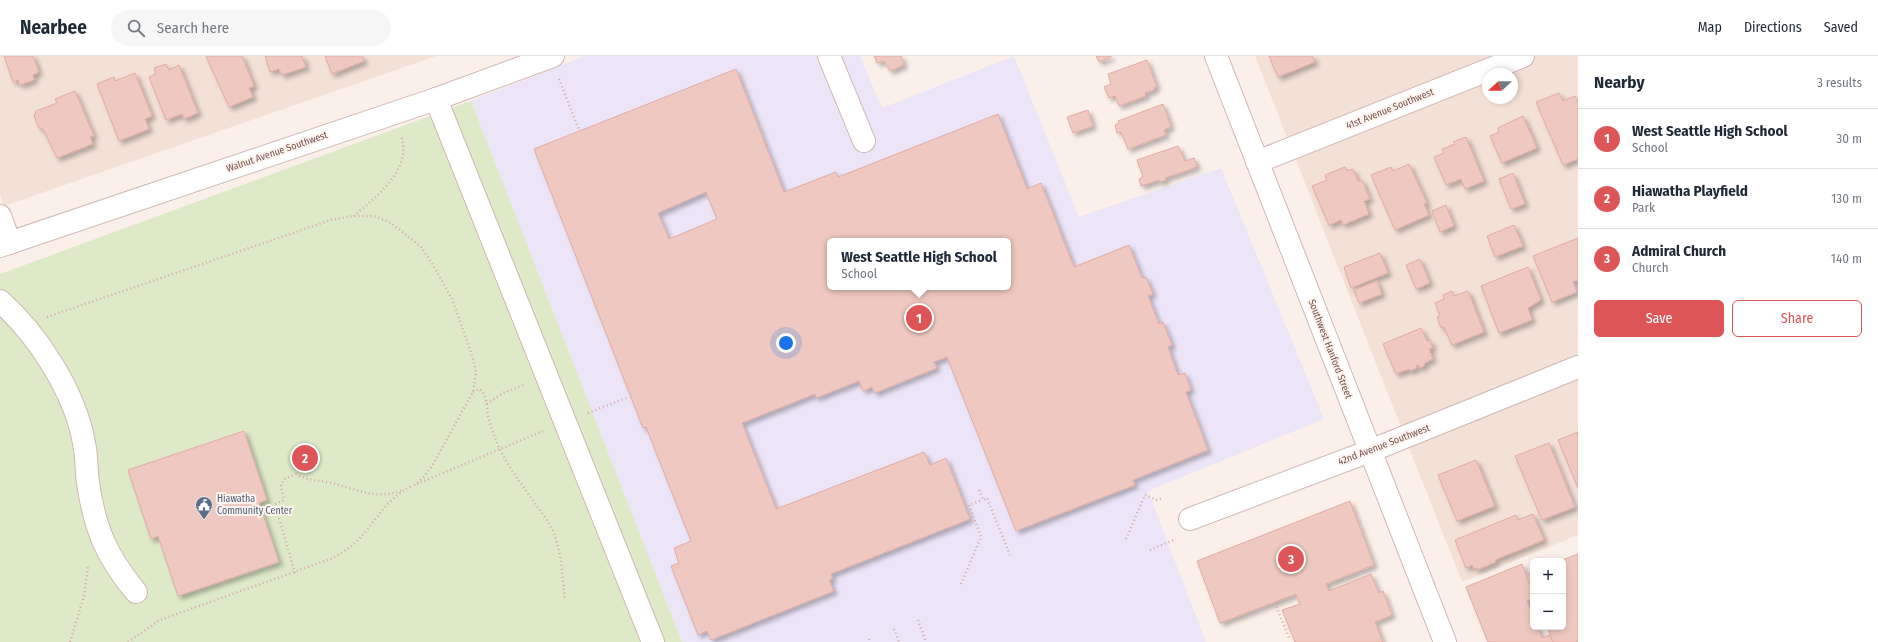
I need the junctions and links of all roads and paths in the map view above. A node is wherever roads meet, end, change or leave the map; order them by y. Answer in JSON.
{"nodes":[{"id":1,"x":829,"y":56,"type":"edge"},
{"id":2,"x":1216,"y":56,"type":"edge"},
{"id":3,"x":1523,"y":56,"type":"edge"},
{"id":4,"x":555,"y":65,"type":"edge"},
{"id":5,"x":436,"y":99,"type":"junction"},
{"id":6,"x":399,"y":130,"type":"dead end"},
{"id":7,"x":579,"y":130,"type":"dead end"},
{"id":8,"x":864,"y":141,"type":"dead end"},
{"id":9,"x":1257,"y":162,"type":"junction"},
{"id":10,"x":0,"y":216,"type":"edge"},
{"id":11,"x":353,"y":216,"type":"junction"},
{"id":12,"x":5,"y":244,"type":"edge"},
{"id":13,"x":0,"y":301,"type":"edge"},
{"id":14,"x":24,"y":325,"type":"junction"},
{"id":15,"x":1578,"y":367,"type":"edge"},
{"id":16,"x":528,"y":384,"type":"dead end"},
{"id":17,"x":473,"y":392,"type":"junction"},
{"id":18,"x":629,"y":397,"type":"dead end"},
{"id":19,"x":487,"y":404,"type":"junction"},
{"id":20,"x":586,"y":414,"type":"dead end"},
{"id":21,"x":549,"y":429,"type":"dead end"},
{"id":22,"x":500,"y":449,"type":"junction"},
{"id":23,"x":1370,"y":452,"type":"junction"},
{"id":24,"x":412,"y":487,"type":"junction"},
{"id":25,"x":408,"y":488,"type":"junction"},
{"id":26,"x":979,"y":490,"type":"dead end"},
{"id":27,"x":1163,"y":498,"type":"dead end"},
{"id":28,"x":983,"y":500,"type":"junction"},
{"id":29,"x":1190,"y":519,"type":"dead end"},
{"id":30,"x":1178,"y":538,"type":"dead end"},
{"id":31,"x":1126,"y":539,"type":"dead end"},
{"id":32,"x":1150,"y":550,"type":"dead end"},
{"id":33,"x":1010,"y":555,"type":"dead end"},
{"id":34,"x":295,"y":573,"type":"junction"},
{"id":35,"x":961,"y":584,"type":"dead end"},
{"id":36,"x":136,"y":592,"type":"dead end"},
{"id":37,"x":565,"y":599,"type":"dead end"},
{"id":38,"x":1275,"y":603,"type":"dead end"},
{"id":39,"x":918,"y":620,"type":"dead end"},
{"id":40,"x":894,"y":629,"type":"dead end"},
{"id":41,"x":1289,"y":638,"type":"dead end"},
{"id":42,"x":128,"y":642,"type":"edge"},
{"id":43,"x":653,"y":642,"type":"edge"},
{"id":44,"x":899,"y":642,"type":"edge"},
{"id":45,"x":926,"y":642,"type":"edge"},
{"id":46,"x":1444,"y":642,"type":"edge"}],
"edges":[{"from":1,"to":8,"type":"street"},
{"from":2,"to":9,"type":"street","name":"Southwest Hanford Street"},
{"from":3,"to":9,"type":"street","name":"41st Avenue Southwest"},
{"from":4,"to":5,"type":"street","name":"Walnut Avenue Southwest"},
{"from":4,"to":7,"type":"path"},
{"from":5,"to":12,"type":"street","name":"Walnut Avenue Southwest"},
{"from":5,"to":43,"type":"street"},
{"from":6,"to":11,"type":"path"},
{"from":9,"to":23,"type":"street","name":"Southwest Hanford Street"},
{"from":10,"to":12,"type":"street"},
{"from":11,"to":14,"type":"path"},
{"from":11,"to":17,"type":"path"},
{"from":13,"to":14,"type":"street"},
{"from":14,"to":36,"type":"street"},
{"from":15,"to":23,"type":"street","name":"42nd Avenue Southwest"},
{"from":16,"to":19,"type":"path"},
{"from":17,"to":19,"type":"path"},
{"from":17,"to":24,"type":"path"},
{"from":18,"to":20,"type":"path"},
{"from":19,"to":22,"type":"path"},
{"from":21,"to":22,"type":"path"},
{"from":22,"to":24,"type":"path"},
{"from":22,"to":37,"type":"path"},
{"from":23,"to":29,"type":"street","name":"42nd Avenue Southwest"},
{"from":23,"to":46,"type":"street","name":"Southwest Hanford Street"},
{"from":24,"to":25,"type":"path"},
{"from":25,"to":34,"type":"path"},
{"from":25,"to":34,"type":"path"},
{"from":26,"to":28,"type":"path"},
{"from":27,"to":31,"type":"path"},
{"from":28,"to":33,"type":"path"},
{"from":28,"to":35,"type":"path"},
{"from":30,"to":32,"type":"path"},
{"from":34,"to":42,"type":"path"},
{"from":38,"to":41,"type":"path"},
{"from":39,"to":45,"type":"path"},
{"from":40,"to":44,"type":"path"}]}
